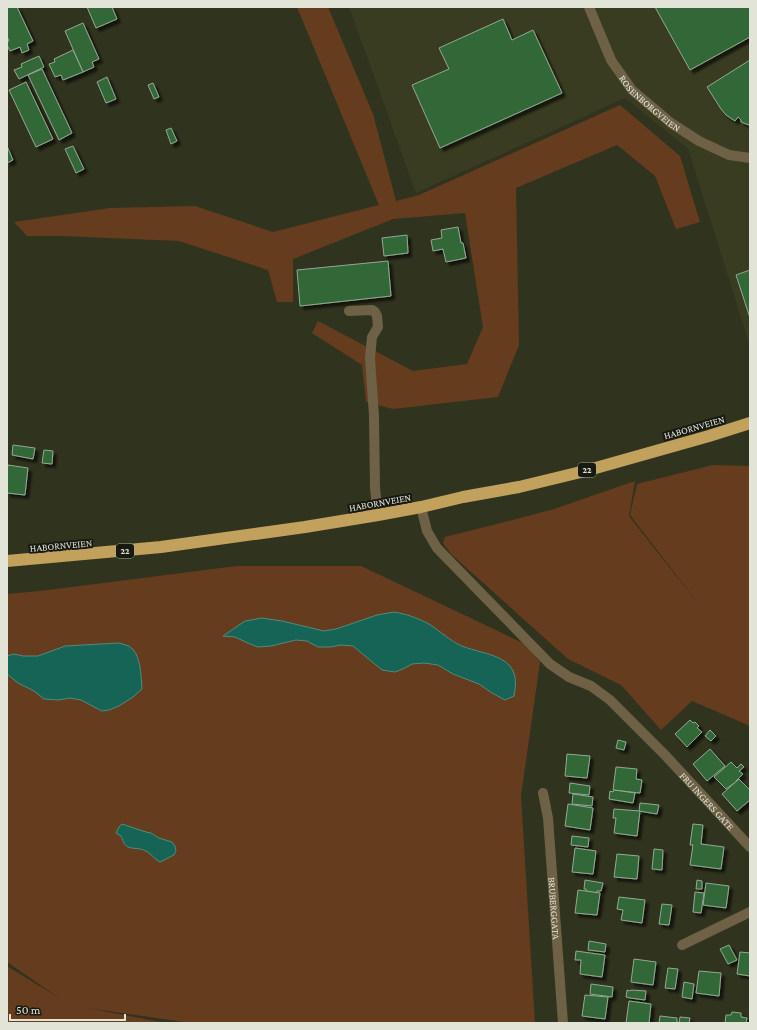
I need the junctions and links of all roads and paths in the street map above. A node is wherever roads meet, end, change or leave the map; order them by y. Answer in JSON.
{"nodes":[{"id":1,"x":589,"y":7,"type":"edge"},
{"id":2,"x":750,"y":158,"type":"edge"},
{"id":3,"x":349,"y":311,"type":"dead end"},
{"id":4,"x":750,"y":423,"type":"edge"},
{"id":5,"x":421,"y":507,"type":"junction"},
{"id":6,"x":378,"y":515,"type":"junction"},
{"id":7,"x":7,"y":561,"type":"edge"},
{"id":8,"x":543,"y":793,"type":"dead end"},
{"id":9,"x":750,"y":847,"type":"edge"},
{"id":10,"x":750,"y":912,"type":"edge"},
{"id":11,"x":682,"y":945,"type":"dead end"},
{"id":12,"x":563,"y":1023,"type":"edge"}],
"edges":[{"from":1,"to":2,"type":"street","name":"ROSENBORGVEIEN"},
{"from":3,"to":6,"type":"street"},
{"from":4,"to":5,"type":"highway","name":"HABORNVEIEN","number":"22"},
{"from":5,"to":6,"type":"highway","name":"HABORNVEIEN","number":"22"},
{"from":5,"to":9,"type":"street","name":"FRU INGERS GATE"},
{"from":6,"to":7,"type":"highway","name":"HABORNVEIEN","number":"22"},
{"from":8,"to":12,"type":"street","name":"BRUBERGGATA"},
{"from":10,"to":11,"type":"street"}]}
